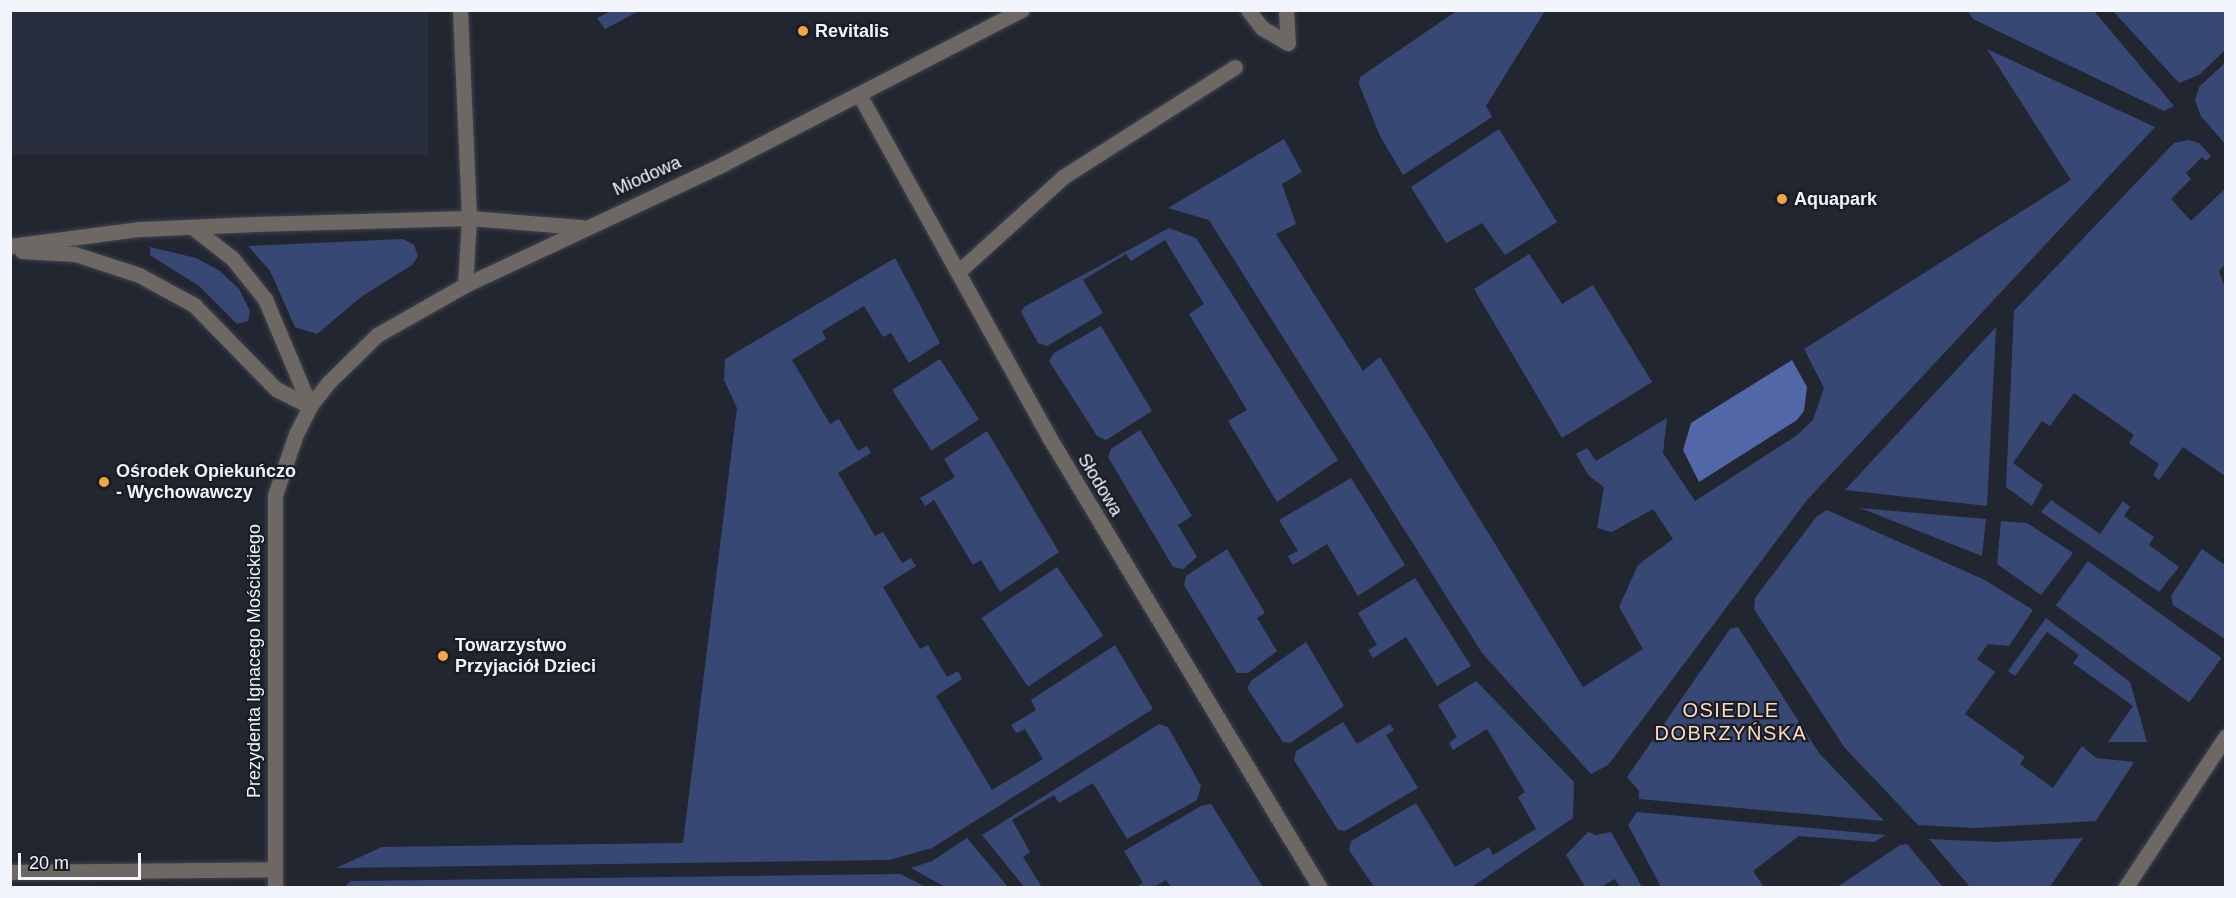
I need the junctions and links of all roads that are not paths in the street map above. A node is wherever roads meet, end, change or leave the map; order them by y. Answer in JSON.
{"nodes":[{"id":1,"x":459,"y":10,"type":"edge"},
{"id":2,"x":1022,"y":10,"type":"edge"},
{"id":3,"x":1248,"y":10,"type":"edge"},
{"id":4,"x":1286,"y":10,"type":"edge"},
{"id":5,"x":1235,"y":67,"type":"dead end"},
{"id":6,"x":860,"y":96,"type":"junction"},
{"id":7,"x":469,"y":218,"type":"junction"},
{"id":8,"x":192,"y":227,"type":"junction"},
{"id":9,"x":581,"y":228,"type":"junction"},
{"id":10,"x":10,"y":246,"type":"edge"},
{"id":11,"x":10,"y":251,"type":"edge"},
{"id":12,"x":958,"y":272,"type":"junction"},
{"id":13,"x":465,"y":285,"type":"junction"},
{"id":14,"x":310,"y":406,"type":"junction"},
{"id":15,"x":2226,"y":736,"type":"edge"},
{"id":16,"x":275,"y":869,"type":"junction"},
{"id":17,"x":10,"y":872,"type":"edge"},
{"id":18,"x":275,"y":888,"type":"edge"},
{"id":19,"x":1320,"y":888,"type":"edge"},
{"id":20,"x":2125,"y":888,"type":"edge"}],
"edges":[{"from":1,"to":7,"type":"street"},
{"from":2,"to":6,"type":"street","name":"Miodowa"},
{"from":3,"to":4,"type":"street"},
{"from":5,"to":12,"type":"street"},
{"from":6,"to":9,"type":"street","name":"Miodowa"},
{"from":6,"to":12,"type":"street","name":"Słodowa"},
{"from":7,"to":8,"type":"street"},
{"from":7,"to":9,"type":"street"},
{"from":7,"to":13,"type":"street"},
{"from":8,"to":10,"type":"street"},
{"from":8,"to":14,"type":"street"},
{"from":9,"to":13,"type":"street","name":"Miodowa"},
{"from":11,"to":14,"type":"street"},
{"from":12,"to":19,"type":"street","name":"Słodowa"},
{"from":13,"to":14,"type":"street","name":"Miodowa"},
{"from":14,"to":16,"type":"street","name":"Prezydenta Ignacego Mościckiego"},
{"from":15,"to":20,"type":"street"},
{"from":16,"to":17,"type":"street"},
{"from":16,"to":18,"type":"street","name":"Prezydenta Ignacego Mościckiego"}]}
